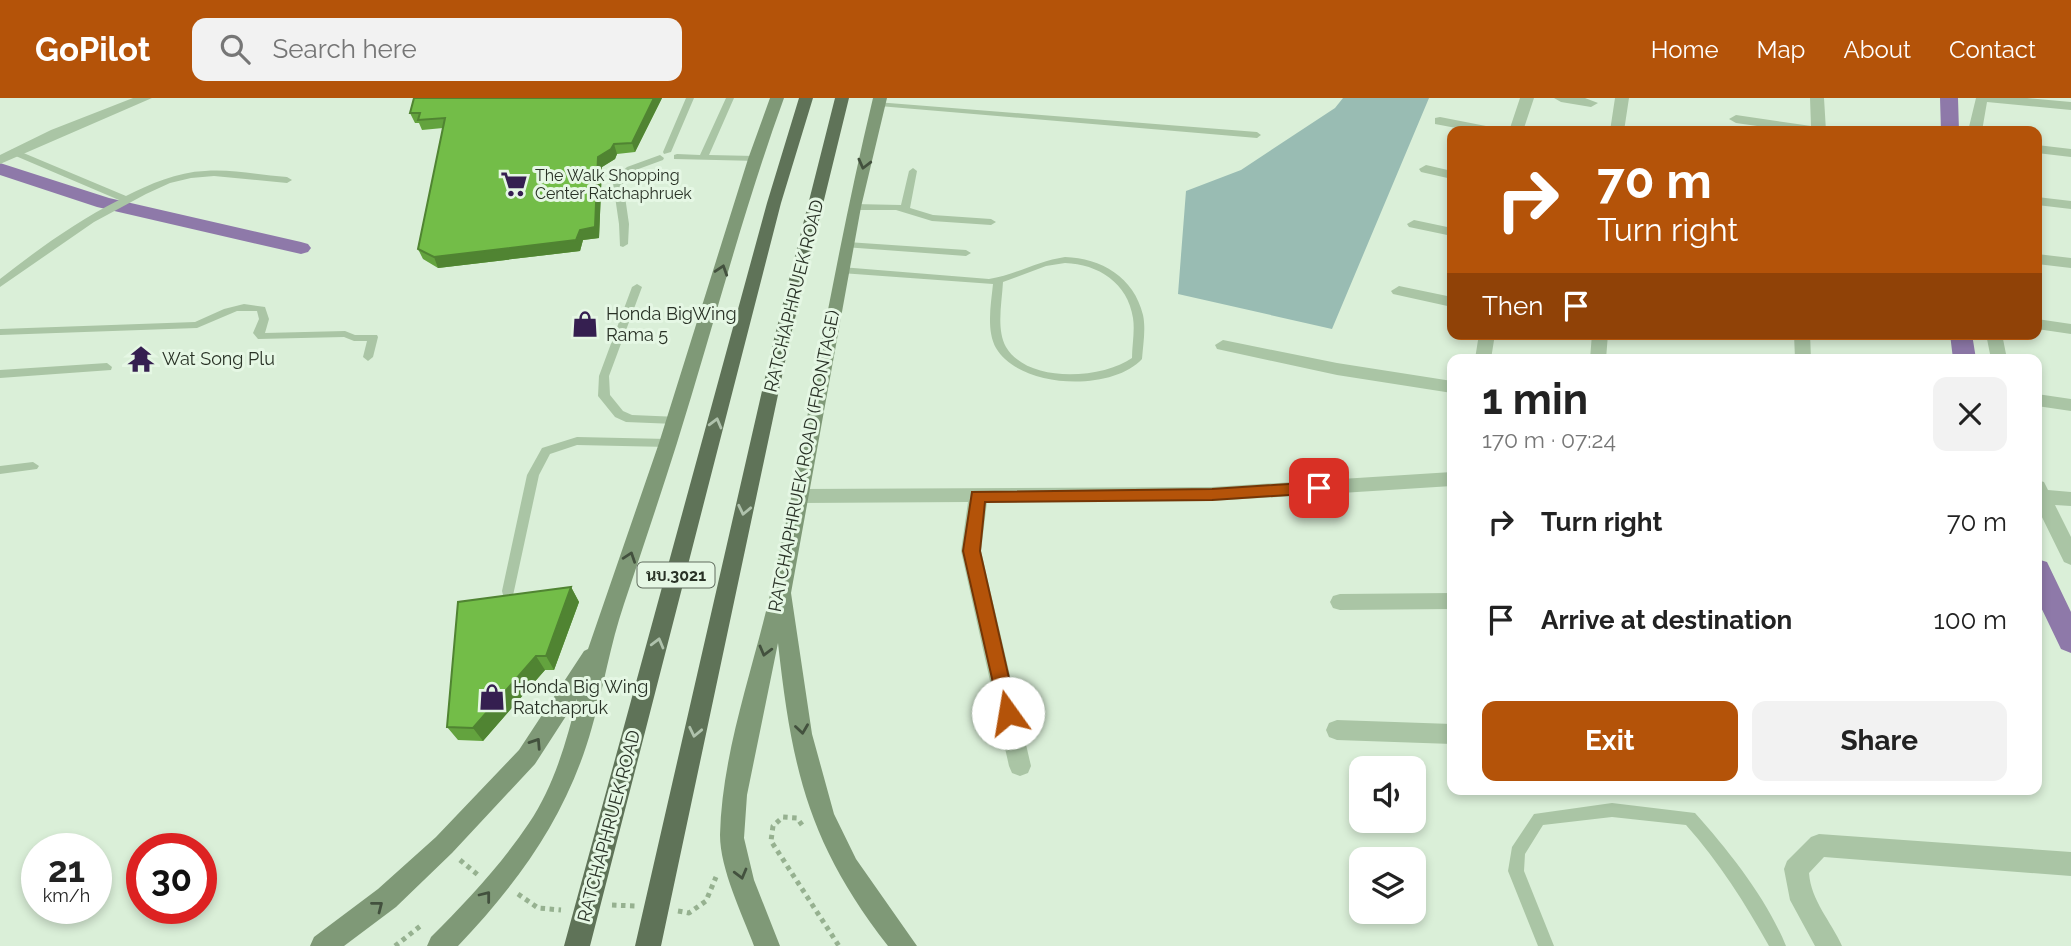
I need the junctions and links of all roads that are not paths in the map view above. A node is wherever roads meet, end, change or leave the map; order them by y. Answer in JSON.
{"nodes":[{"id":1,"x":145,"y":98,"type":"edge"},
{"id":2,"x":690,"y":98,"type":"edge"},
{"id":3,"x":730,"y":98,"type":"edge"},
{"id":4,"x":776,"y":98,"type":"edge"},
{"id":5,"x":806,"y":98,"type":"edge"},
{"id":6,"x":842,"y":98,"type":"edge"},
{"id":7,"x":1527,"y":98,"type":"edge"},
{"id":8,"x":1562,"y":98,"type":"edge"},
{"id":9,"x":1622,"y":98,"type":"edge"},
{"id":10,"x":1816,"y":98,"type":"edge"},
{"id":11,"x":880,"y":101,"type":"edge"},
{"id":12,"x":1591,"y":103,"type":"dead end"},
{"id":13,"x":2071,"y":106,"type":"edge"},
{"id":14,"x":1736,"y":119,"type":"dead end"},
{"id":15,"x":1440,"y":121,"type":"dead end"},
{"id":16,"x":1466,"y":126,"type":"edge"},
{"id":17,"x":1518,"y":126,"type":"edge"},
{"id":18,"x":1618,"y":126,"type":"edge"},
{"id":19,"x":1784,"y":126,"type":"edge"},
{"id":20,"x":1818,"y":126,"type":"edge"},
{"id":21,"x":1976,"y":126,"type":"edge"},
{"id":22,"x":1257,"y":135,"type":"dead end"},
{"id":23,"x":2042,"y":150,"type":"edge"},
{"id":24,"x":2071,"y":153,"type":"edge"},
{"id":25,"x":9,"y":155,"type":"edge"},
{"id":26,"x":664,"y":155,"type":"junction"},
{"id":27,"x":703,"y":158,"type":"junction"},
{"id":28,"x":755,"y":159,"type":"junction"},
{"id":29,"x":1426,"y":169,"type":"dead end"},
{"id":30,"x":913,"y":172,"type":"dead end"},
{"id":31,"x":1447,"y":174,"type":"edge"},
{"id":32,"x":287,"y":180,"type":"dead end"},
{"id":33,"x":125,"y":199,"type":"junction"},
{"id":34,"x":2042,"y":202,"type":"edge"},
{"id":35,"x":2071,"y":205,"type":"edge"},
{"id":36,"x":854,"y":207,"type":"junction"},
{"id":37,"x":905,"y":208,"type":"junction"},
{"id":38,"x":991,"y":222,"type":"dead end"},
{"id":39,"x":1414,"y":224,"type":"dead end"},
{"id":40,"x":1447,"y":231,"type":"edge"},
{"id":41,"x":623,"y":244,"type":"dead end"},
{"id":42,"x":847,"y":245,"type":"junction"},
{"id":43,"x":966,"y":253,"type":"dead end"},
{"id":44,"x":2042,"y":260,"type":"edge"},
{"id":45,"x":2071,"y":263,"type":"edge"},
{"id":46,"x":841,"y":270,"type":"junction"},
{"id":47,"x":998,"y":281,"type":"junction"},
{"id":48,"x":0,"y":284,"type":"edge"},
{"id":49,"x":636,"y":287,"type":"dead end"},
{"id":50,"x":1399,"y":291,"type":"dead end"},
{"id":51,"x":1447,"y":301,"type":"edge"},
{"id":52,"x":2042,"y":325,"type":"edge"},
{"id":53,"x":2071,"y":329,"type":"edge"},
{"id":54,"x":0,"y":332,"type":"edge"},
{"id":55,"x":1223,"y":345,"type":"dead end"},
{"id":56,"x":368,"y":357,"type":"dead end"},
{"id":57,"x":107,"y":367,"type":"dead end"},
{"id":58,"x":0,"y":374,"type":"edge"},
{"id":59,"x":1447,"y":386,"type":"edge"},
{"id":60,"x":2042,"y":401,"type":"edge"},
{"id":61,"x":2071,"y":405,"type":"edge"},
{"id":62,"x":675,"y":420,"type":"junction"},
{"id":63,"x":668,"y":443,"type":"junction"},
{"id":64,"x":33,"y":466,"type":"dead end"},
{"id":65,"x":0,"y":470,"type":"edge"},
{"id":66,"x":1447,"y":479,"type":"edge"},
{"id":67,"x":2042,"y":494,"type":"edge"},
{"id":68,"x":801,"y":496,"type":"junction"},
{"id":69,"x":978,"y":496,"type":"junction"},
{"id":70,"x":2071,"y":499,"type":"edge"},
{"id":71,"x":2042,"y":501,"type":"edge"},
{"id":72,"x":2071,"y":557,"type":"edge"},
{"id":73,"x":782,"y":589,"type":"junction"},
{"id":74,"x":508,"y":591,"type":"dead end"},
{"id":75,"x":1447,"y":601,"type":"edge"},
{"id":76,"x":1340,"y":602,"type":"dead end"},
{"id":77,"x":600,"y":645,"type":"junction"},
{"id":78,"x":1337,"y":730,"type":"dead end"},
{"id":79,"x":1447,"y":734,"type":"edge"},
{"id":80,"x":1020,"y":766,"type":"dead end"},
{"id":81,"x":2071,"y":864,"type":"edge"},
{"id":82,"x":323,"y":946,"type":"edge"},
{"id":83,"x":440,"y":946,"type":"edge"},
{"id":84,"x":577,"y":946,"type":"edge"},
{"id":85,"x":649,"y":946,"type":"edge"},
{"id":86,"x":767,"y":946,"type":"edge"},
{"id":87,"x":904,"y":946,"type":"edge"},
{"id":88,"x":1546,"y":946,"type":"edge"},
{"id":89,"x":1778,"y":946,"type":"edge"},
{"id":90,"x":1829,"y":946,"type":"edge"}],
"edges":[{"from":1,"to":25,"type":"street"},
{"from":2,"to":26,"type":"lane"},
{"from":3,"to":27,"type":"lane"},
{"from":4,"to":28,"type":"main road","number":"นบ.3021"},
{"from":84,"to":5,"type":"main road","name":"RATCHAPHRUEK ROAD","number":"นบ.3021","one_way":true},
{"from":6,"to":85,"type":"main road","name":"RATCHAPHRUEK ROAD","number":"นบ.3021","one_way":true},
{"from":7,"to":17,"type":"street"},
{"from":8,"to":12,"type":"street"},
{"from":9,"to":18,"type":"street"},
{"from":10,"to":20,"type":"street"},
{"from":11,"to":22,"type":"lane"},
{"from":11,"to":36,"type":"main road","name":"RATCHAPHRUEK ROAD (FRONTAGE)","one_way":true},
{"from":13,"to":21,"type":"street"},
{"from":14,"to":19,"type":"street"},
{"from":15,"to":16,"type":"street"},
{"from":23,"to":24,"type":"street"},
{"from":25,"to":33,"type":"lane"},
{"from":26,"to":27,"type":"lane"},
{"from":26,"to":41,"type":"lane"},
{"from":27,"to":28,"type":"lane"},
{"from":62,"to":28,"type":"main road","number":"นบ.3021","one_way":true},
{"from":29,"to":31,"type":"street"},
{"from":30,"to":37,"type":"lane"},
{"from":32,"to":33,"type":"lane"},
{"from":33,"to":48,"type":"lane"},
{"from":34,"to":35,"type":"street"},
{"from":36,"to":37,"type":"lane"},
{"from":36,"to":42,"type":"main road","name":"RATCHAPHRUEK ROAD (FRONTAGE)"},
{"from":37,"to":38,"type":"lane"},
{"from":39,"to":40,"type":"street"},
{"from":42,"to":43,"type":"lane"},
{"from":42,"to":46,"type":"main road","name":"RATCHAPHRUEK ROAD (FRONTAGE)"},
{"from":44,"to":45,"type":"street"},
{"from":46,"to":47,"type":"lane"},
{"from":46,"to":68,"type":"main road","name":"RATCHAPHRUEK ROAD (FRONTAGE)"},
{"from":47,"to":47,"type":"lane"},
{"from":49,"to":62,"type":"lane"},
{"from":50,"to":51,"type":"street"},
{"from":52,"to":53,"type":"street"},
{"from":54,"to":56,"type":"lane"},
{"from":55,"to":59,"type":"street"},
{"from":57,"to":58,"type":"lane"},
{"from":60,"to":61,"type":"street"},
{"from":62,"to":63,"type":"main road","number":"นบ.3021"},
{"from":63,"to":74,"type":"lane"},
{"from":77,"to":63,"type":"main road","number":"นบ.3021","one_way":true},
{"from":64,"to":65,"type":"lane"},
{"from":66,"to":69,"type":"street"},
{"from":67,"to":70,"type":"street"},
{"from":68,"to":69,"type":"street"},
{"from":68,"to":73,"type":"main road","name":"RATCHAPHRUEK ROAD (FRONTAGE)"},
{"from":69,"to":80,"type":"street"},
{"from":71,"to":72,"type":"street"},
{"from":73,"to":86,"type":"main road","name":"RATCHAPHRUEK ROAD (FRONTAGE)","one_way":true},
{"from":73,"to":87,"type":"main road","one_way":true},
{"from":75,"to":76,"type":"street"},
{"from":82,"to":77,"type":"main road","one_way":true},
{"from":83,"to":77,"type":"main road","number":"นบ.3021","one_way":true},
{"from":78,"to":79,"type":"street"},
{"from":81,"to":90,"type":"street"},
{"from":88,"to":89,"type":"lane"}]}
